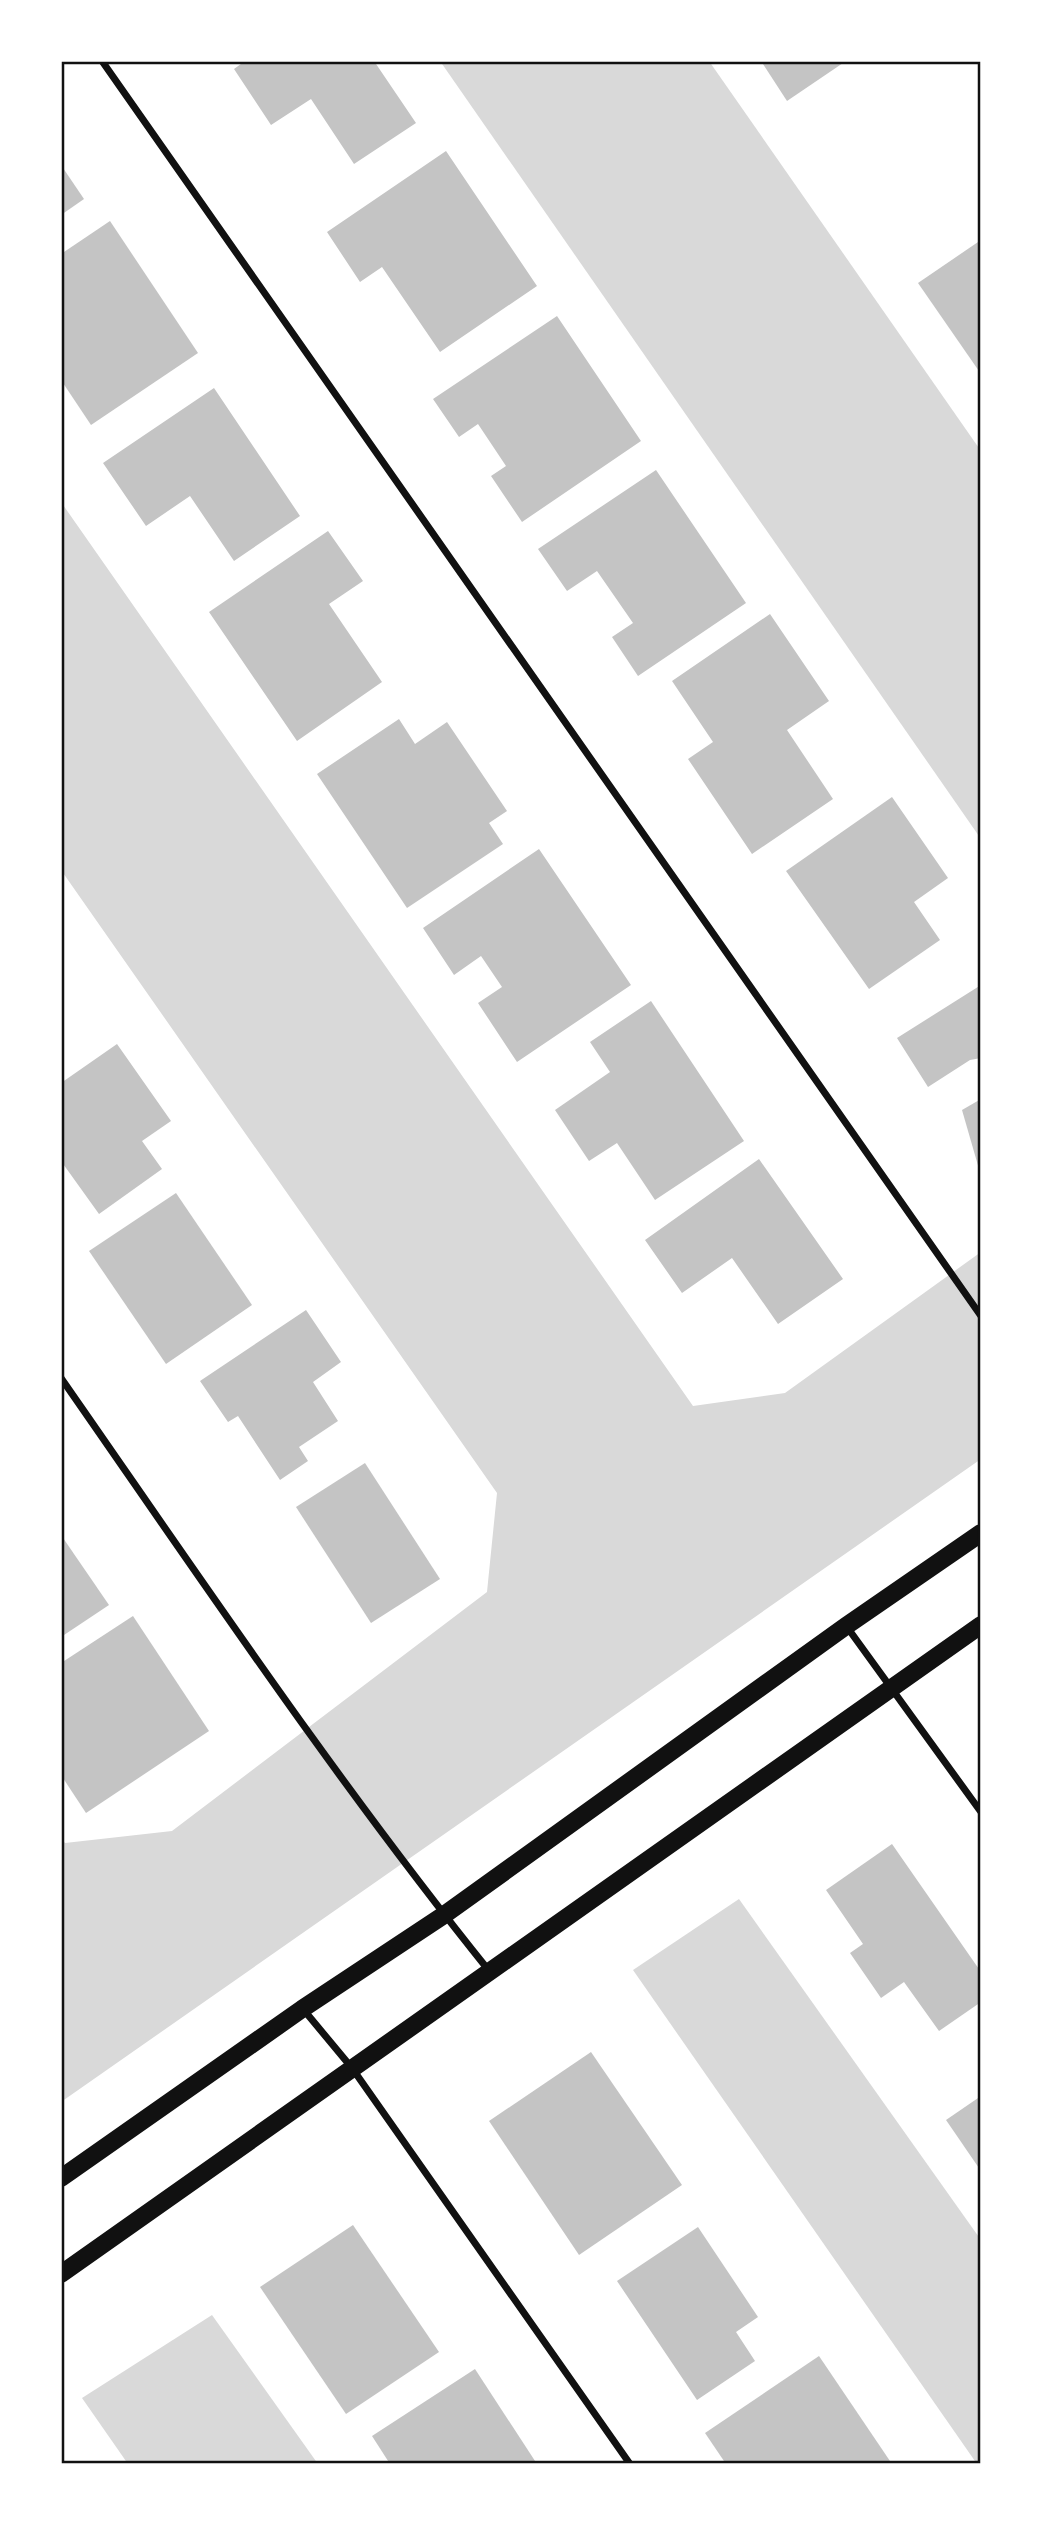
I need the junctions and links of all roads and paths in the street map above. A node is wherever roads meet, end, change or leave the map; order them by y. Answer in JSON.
{"nodes":[{"id":1,"x":102,"y":61,"type":"edge"},
{"id":2,"x":981,"y":1316,"type":"edge"},
{"id":3,"x":61,"y":1378,"type":"edge"},
{"id":4,"x":981,"y":1534,"type":"edge"},
{"id":5,"x":981,"y":1625,"type":"edge"},
{"id":6,"x":846,"y":1626,"type":"junction"},
{"id":7,"x":892,"y":1687,"type":"junction"},
{"id":8,"x":981,"y":1812,"type":"edge"},
{"id":9,"x":444,"y":1915,"type":"junction"},
{"id":10,"x":490,"y":1973,"type":"junction"},
{"id":11,"x":302,"y":2009,"type":"junction"},
{"id":12,"x":352,"y":2068,"type":"junction"},
{"id":13,"x":61,"y":2178,"type":"edge"},
{"id":14,"x":61,"y":2274,"type":"edge"},
{"id":15,"x":630,"y":2464,"type":"edge"}],
"edges":[{"from":1,"to":2,"type":"street"},
{"from":3,"to":9,"type":"street"},
{"from":4,"to":6,"type":"main road"},
{"from":5,"to":7,"type":"main road"},
{"from":6,"to":7,"type":"street"},
{"from":6,"to":9,"type":"main road"},
{"from":7,"to":8,"type":"street"},
{"from":7,"to":10,"type":"main road"},
{"from":9,"to":10,"type":"street"},
{"from":9,"to":11,"type":"main road"},
{"from":10,"to":12,"type":"main road"},
{"from":11,"to":12,"type":"street"},
{"from":11,"to":13,"type":"main road"},
{"from":12,"to":14,"type":"main road"},
{"from":12,"to":15,"type":"street"}]}
